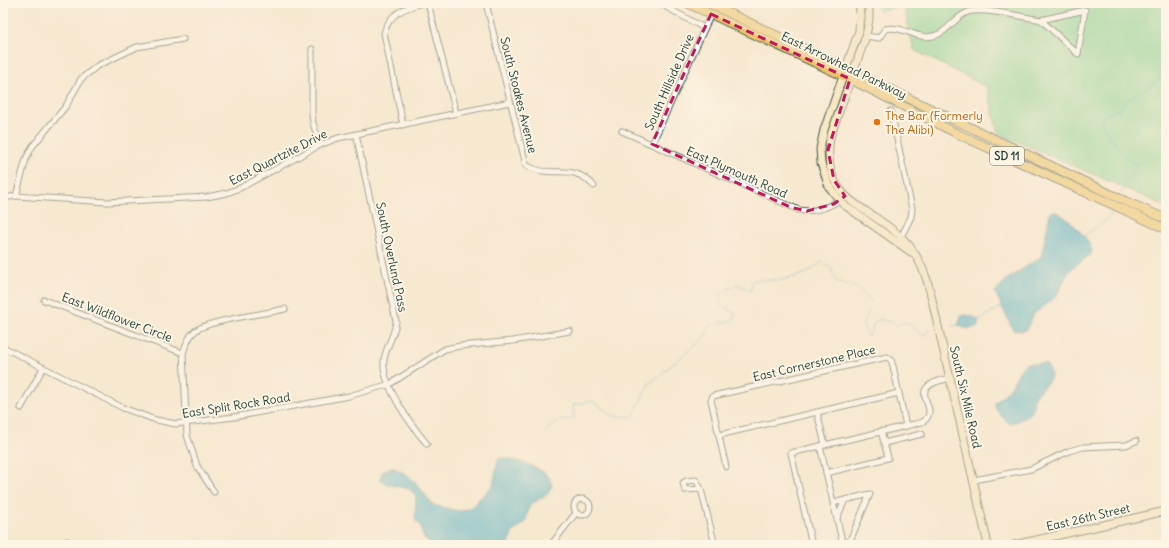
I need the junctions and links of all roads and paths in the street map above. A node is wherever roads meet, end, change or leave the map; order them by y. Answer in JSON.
{"nodes":[{"id":1,"x":422,"y":3,"type":"edge"},
{"id":2,"x":428,"y":3,"type":"edge"},
{"id":3,"x":486,"y":3,"type":"edge"},
{"id":4,"x":659,"y":3,"type":"edge"},
{"id":5,"x":686,"y":3,"type":"edge"},
{"id":6,"x":708,"y":3,"type":"edge"},
{"id":7,"x":860,"y":3,"type":"edge"},
{"id":8,"x":869,"y":3,"type":"edge"},
{"id":9,"x":711,"y":14,"type":"junction"},
{"id":10,"x":1041,"y":20,"type":"junction"},
{"id":11,"x":704,"y":28,"type":"junction"},
{"id":12,"x":763,"y":28,"type":"junction"},
{"id":13,"x":866,"y":36,"type":"junction"},
{"id":14,"x":182,"y":39,"type":"dead end"},
{"id":15,"x":312,"y":49,"type":"dead end"},
{"id":16,"x":850,"y":69,"type":"junction"},
{"id":17,"x":846,"y":78,"type":"junction"},
{"id":18,"x":510,"y":102,"type":"junction"},
{"id":19,"x":891,"y":111,"type":"dead end"},
{"id":20,"x":456,"y":113,"type":"junction"},
{"id":21,"x":403,"y":125,"type":"junction"},
{"id":22,"x":622,"y":131,"type":"dead end"},
{"id":23,"x":356,"y":134,"type":"junction"},
{"id":24,"x":652,"y":144,"type":"junction"},
{"id":25,"x":320,"y":145,"type":"junction"},
{"id":26,"x":594,"y":186,"type":"dead end"},
{"id":27,"x":16,"y":196,"type":"junction"},
{"id":28,"x":3,"y":198,"type":"edge"},
{"id":29,"x":842,"y":198,"type":"junction"},
{"id":30,"x":1166,"y":219,"type":"edge"},
{"id":31,"x":1166,"y":228,"type":"edge"},
{"id":32,"x":901,"y":236,"type":"junction"},
{"id":33,"x":898,"y":244,"type":"junction"},
{"id":34,"x":916,"y":255,"type":"junction"},
{"id":35,"x":44,"y":300,"type":"dead end"},
{"id":36,"x":285,"y":309,"type":"dead end"},
{"id":37,"x":570,"y":331,"type":"dead end"},
{"id":38,"x":3,"y":347,"type":"edge"},
{"id":39,"x":183,"y":353,"type":"junction"},
{"id":40,"x":43,"y":368,"type":"junction"},
{"id":41,"x":951,"y":378,"type":"junction"},
{"id":42,"x":390,"y":384,"type":"junction"},
{"id":43,"x":899,"y":393,"type":"junction"},
{"id":44,"x":21,"y":408,"type":"dead end"},
{"id":45,"x":817,"y":412,"type":"junction"},
{"id":46,"x":185,"y":424,"type":"junction"},
{"id":47,"x":906,"y":426,"type":"junction"},
{"id":48,"x":882,"y":432,"type":"junction"},
{"id":49,"x":922,"y":434,"type":"dead end"},
{"id":50,"x":719,"y":435,"type":"junction"},
{"id":51,"x":1136,"y":441,"type":"dead end"},
{"id":52,"x":884,"y":443,"type":"junction"},
{"id":53,"x":427,"y":444,"type":"dead end"},
{"id":54,"x":822,"y":446,"type":"junction"},
{"id":55,"x":726,"y":467,"type":"dead end"},
{"id":56,"x":826,"y":473,"type":"junction"},
{"id":57,"x":974,"y":480,"type":"junction"},
{"id":58,"x":700,"y":489,"type":"dead end"},
{"id":59,"x":214,"y":492,"type":"dead end"},
{"id":60,"x":845,"y":500,"type":"junction"},
{"id":61,"x":833,"y":503,"type":"junction"},
{"id":62,"x":1166,"y":511,"type":"edge"},
{"id":63,"x":576,"y":513,"type":"dead end"},
{"id":64,"x":837,"y":518,"type":"junction"},
{"id":65,"x":67,"y":540,"type":"dead end"},
{"id":66,"x":57,"y":545,"type":"edge"},
{"id":67,"x":551,"y":545,"type":"edge"},
{"id":68,"x":715,"y":545,"type":"edge"},
{"id":69,"x":812,"y":545,"type":"edge"},
{"id":70,"x":843,"y":545,"type":"edge"},
{"id":71,"x":848,"y":545,"type":"edge"},
{"id":72,"x":988,"y":545,"type":"edge"},
{"id":73,"x":1014,"y":545,"type":"edge"}],
"edges":[{"from":1,"to":21,"type":"street"},
{"from":2,"to":20,"type":"street"},
{"from":3,"to":18,"type":"street","name":"South Stoakes Avenue"},
{"from":4,"to":11,"type":"street"},
{"from":5,"to":9,"type":"main road","name":"East Arrowhead Parkway","number":"SD 11"},
{"from":6,"to":12,"type":"main road","name":"East Arrowhead Parkway","number":"SD 11"},
{"from":7,"to":16,"type":"main road","name":"South Six Mile Road"},
{"from":8,"to":13,"type":"main road","name":"South Six Mile Road"},
{"from":9,"to":11,"type":"street","name":"South Hillside Drive"},
{"from":9,"to":12,"type":"main road"},
{"from":9,"to":17,"type":"main road","name":"East Arrowhead Parkway","number":"SD 11"},
{"from":10,"to":10,"type":"street"},
{"from":10,"to":13,"type":"street"},
{"from":11,"to":24,"type":"street","name":"South Hillside Drive"},
{"from":12,"to":16,"type":"main road","name":"East Arrowhead Parkway","number":"SD 11"},
{"from":13,"to":16,"type":"main road","name":"South Six Mile Road"},
{"from":14,"to":27,"type":"street"},
{"from":15,"to":25,"type":"street"},
{"from":16,"to":17,"type":"main road","name":"South Six Mile Road"},
{"from":16,"to":30,"type":"main road","name":"East Arrowhead Parkway","number":"SD 11"},
{"from":17,"to":29,"type":"main road","name":"South Six Mile Road"},
{"from":17,"to":31,"type":"main road","name":"East Arrowhead Parkway","number":"SD 11"},
{"from":18,"to":20,"type":"street","name":"East Quartzite Drive"},
{"from":18,"to":26,"type":"street","name":"South Stoakes Avenue"},
{"from":19,"to":32,"type":"street"},
{"from":20,"to":21,"type":"street","name":"East Quartzite Drive"},
{"from":21,"to":23,"type":"street","name":"East Quartzite Drive"},
{"from":22,"to":24,"type":"street","name":"East Plymouth Road"},
{"from":23,"to":25,"type":"street","name":"East Quartzite Drive"},
{"from":23,"to":42,"type":"street","name":"South Overlund Pass"},
{"from":24,"to":29,"type":"street","name":"East Plymouth Road"},
{"from":25,"to":27,"type":"street","name":"East Quartzite Drive"},
{"from":27,"to":28,"type":"street","name":"East Quartzite Drive"},
{"from":29,"to":32,"type":"main road","name":"South Six Mile Road"},
{"from":29,"to":33,"type":"main road","name":"South Six Mile Road"},
{"from":32,"to":33,"type":"street"},
{"from":32,"to":34,"type":"main road","name":"South Six Mile Road"},
{"from":33,"to":34,"type":"main road","name":"South Six Mile Road"},
{"from":34,"to":41,"type":"main road","name":"South Six Mile Road"},
{"from":35,"to":39,"type":"street","name":"East Wildflower Circle"},
{"from":36,"to":39,"type":"street"},
{"from":37,"to":42,"type":"street","name":"East Split Rock Road"},
{"from":38,"to":40,"type":"street","name":"East Split Rock Road"},
{"from":39,"to":46,"type":"street"},
{"from":40,"to":44,"type":"street"},
{"from":40,"to":46,"type":"street","name":"East Split Rock Road"},
{"from":41,"to":47,"type":"street"},
{"from":41,"to":57,"type":"main road","name":"South Six Mile Road"},
{"from":42,"to":46,"type":"street","name":"East Split Rock Road"},
{"from":42,"to":53,"type":"street","name":"South Overlund Pass"},
{"from":43,"to":45,"type":"street"},
{"from":43,"to":47,"type":"street","name":"East Cornerstone Place"},
{"from":43,"to":50,"type":"street","name":"East Cornerstone Place"},
{"from":45,"to":50,"type":"street"},
{"from":45,"to":54,"type":"street"},
{"from":46,"to":59,"type":"street"},
{"from":47,"to":48,"type":"street"},
{"from":48,"to":52,"type":"street"},
{"from":48,"to":54,"type":"street"},
{"from":49,"to":52,"type":"street"},
{"from":50,"to":55,"type":"street","name":"East Cornerstone Place"},
{"from":51,"to":57,"type":"street"},
{"from":52,"to":56,"type":"street"},
{"from":54,"to":56,"type":"street"},
{"from":54,"to":69,"type":"street"},
{"from":56,"to":61,"type":"street"},
{"from":57,"to":72,"type":"main road","name":"South Six Mile Road"},
{"from":58,"to":68,"type":"street"},
{"from":60,"to":61,"type":"street"},
{"from":60,"to":64,"type":"street"},
{"from":60,"to":71,"type":"street"},
{"from":61,"to":64,"type":"street"},
{"from":62,"to":73,"type":"main road","name":"East 26th Street"},
{"from":63,"to":67,"type":"street"},
{"from":64,"to":70,"type":"street"},
{"from":65,"to":66,"type":"street"}]}
